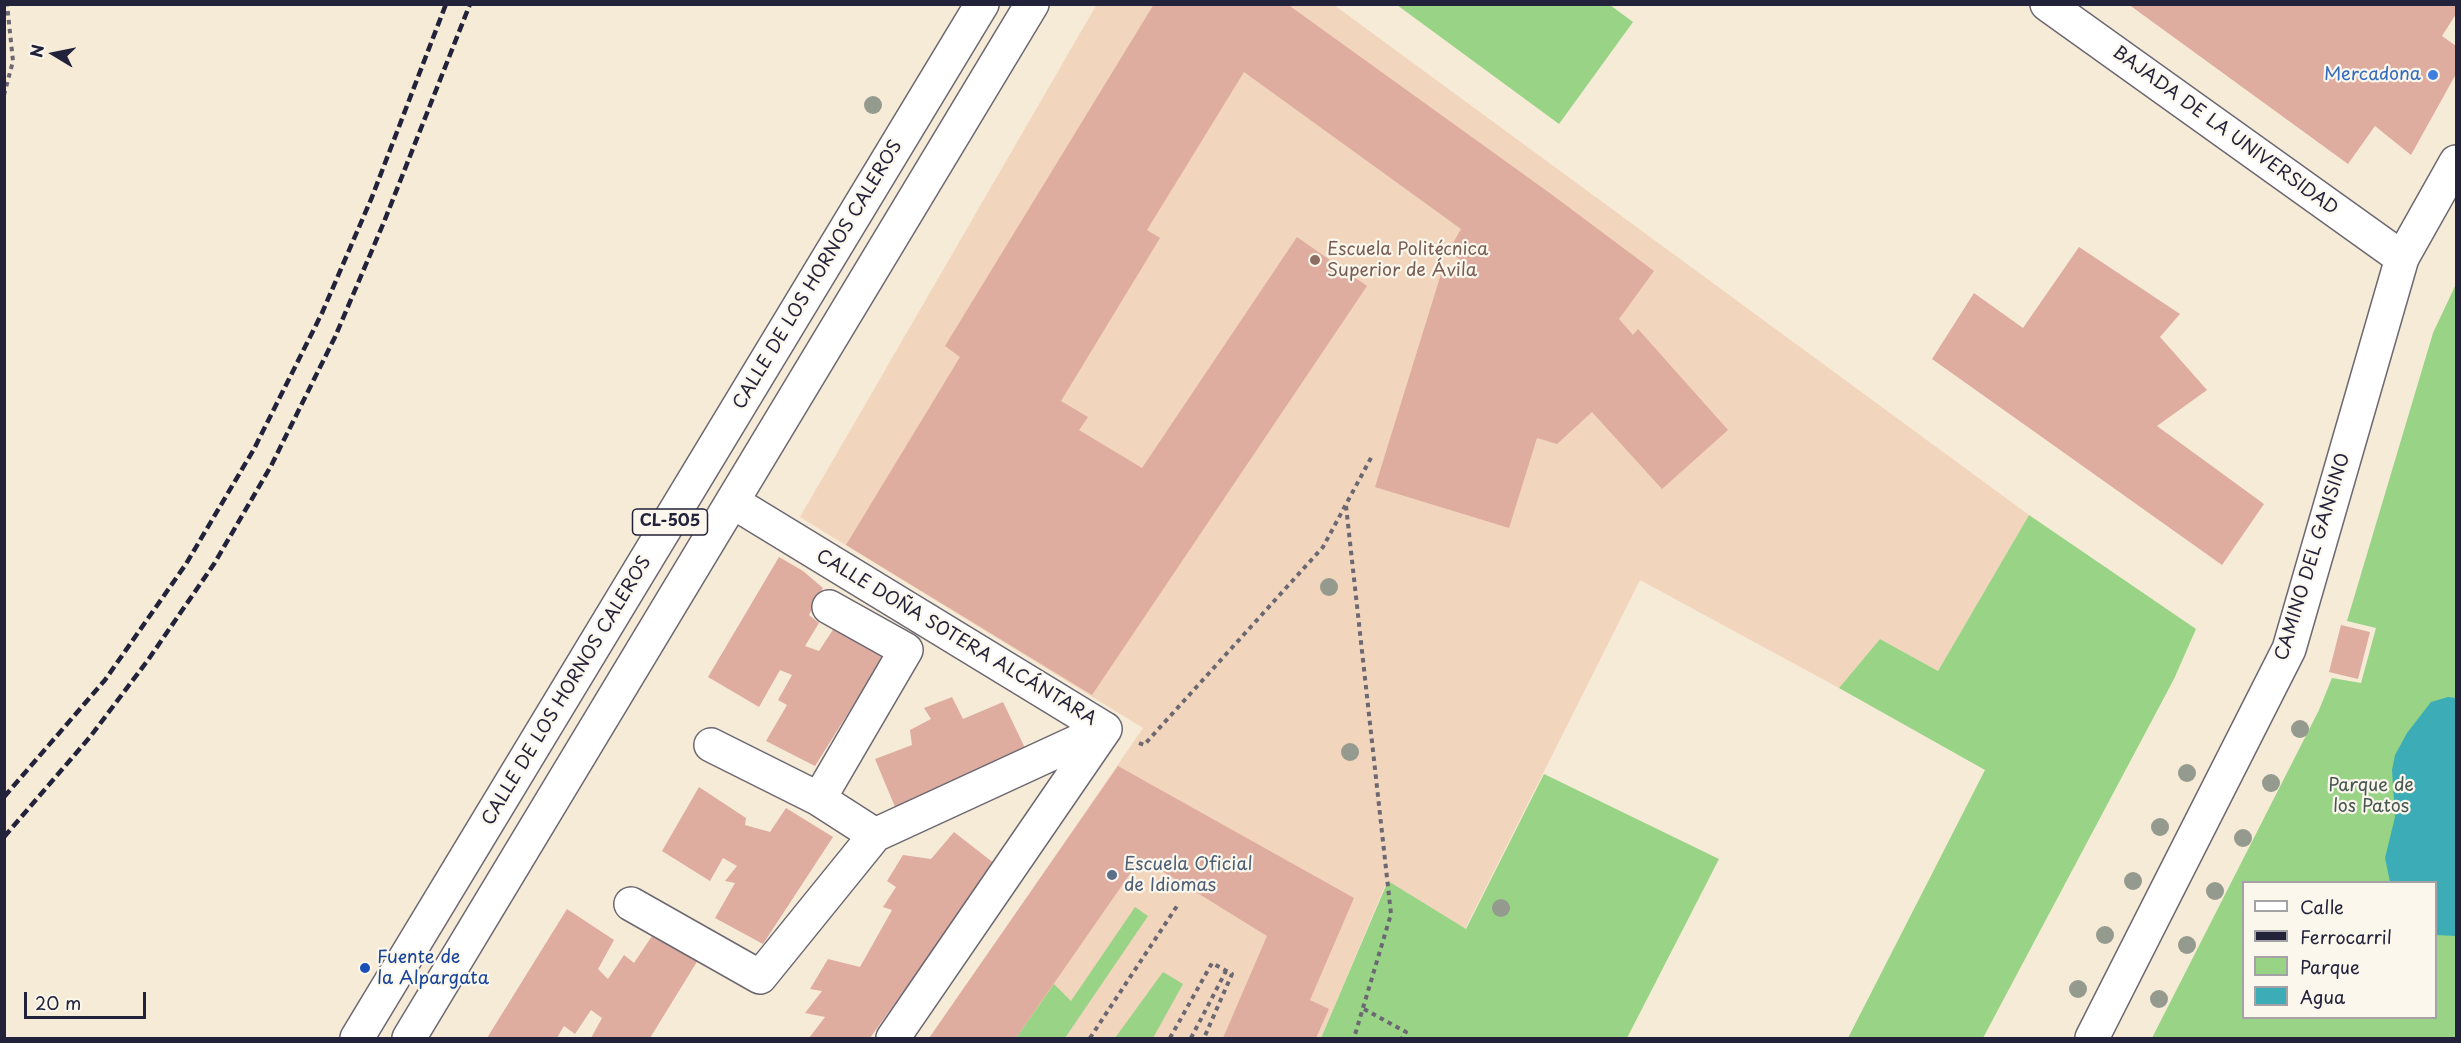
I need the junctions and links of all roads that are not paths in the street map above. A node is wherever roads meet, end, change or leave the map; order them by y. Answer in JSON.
{"nodes":[{"id":1,"x":982,"y":4,"type":"edge"},
{"id":2,"x":1032,"y":4,"type":"edge"},
{"id":3,"x":2047,"y":4,"type":"edge"},
{"id":4,"x":2457,"y":162,"type":"edge"},
{"id":5,"x":2402,"y":258,"type":"junction"},
{"id":6,"x":733,"y":502,"type":"junction"},
{"id":7,"x":829,"y":607,"type":"dead end"},
{"id":8,"x":1105,"y":729,"type":"junction"},
{"id":9,"x":711,"y":745,"type":"dead end"},
{"id":10,"x":819,"y":799,"type":"junction"},
{"id":11,"x":875,"y":835,"type":"junction"},
{"id":12,"x":631,"y":904,"type":"dead end"},
{"id":13,"x":357,"y":1038,"type":"edge"},
{"id":14,"x":410,"y":1038,"type":"edge"},
{"id":15,"x":894,"y":1038,"type":"edge"},
{"id":16,"x":2092,"y":1038,"type":"edge"}],
"edges":[{"from":1,"to":13,"type":"street","name":"CALLE DE LOS HORNOS CALEROS","number":"CL-505"},
{"from":2,"to":6,"type":"street","number":"CL-505"},
{"from":3,"to":5,"type":"street","name":"BAJADA DE LA UNIVERSIDAD"},
{"from":4,"to":5,"type":"street","name":"CAMINO DEL GANSINO"},
{"from":5,"to":16,"type":"street","name":"CAMINO DEL GANSINO"},
{"from":6,"to":8,"type":"street","name":"CALLE DOÑA SOTERA ALCÁNTARA"},
{"from":6,"to":14,"type":"street","number":"CL-505"},
{"from":7,"to":10,"type":"street"},
{"from":8,"to":11,"type":"street"},
{"from":8,"to":15,"type":"street","name":"CALLE DOÑA SOTERA ALCÁNTARA"},
{"from":9,"to":10,"type":"street"},
{"from":10,"to":11,"type":"street"},
{"from":11,"to":12,"type":"street"}]}
